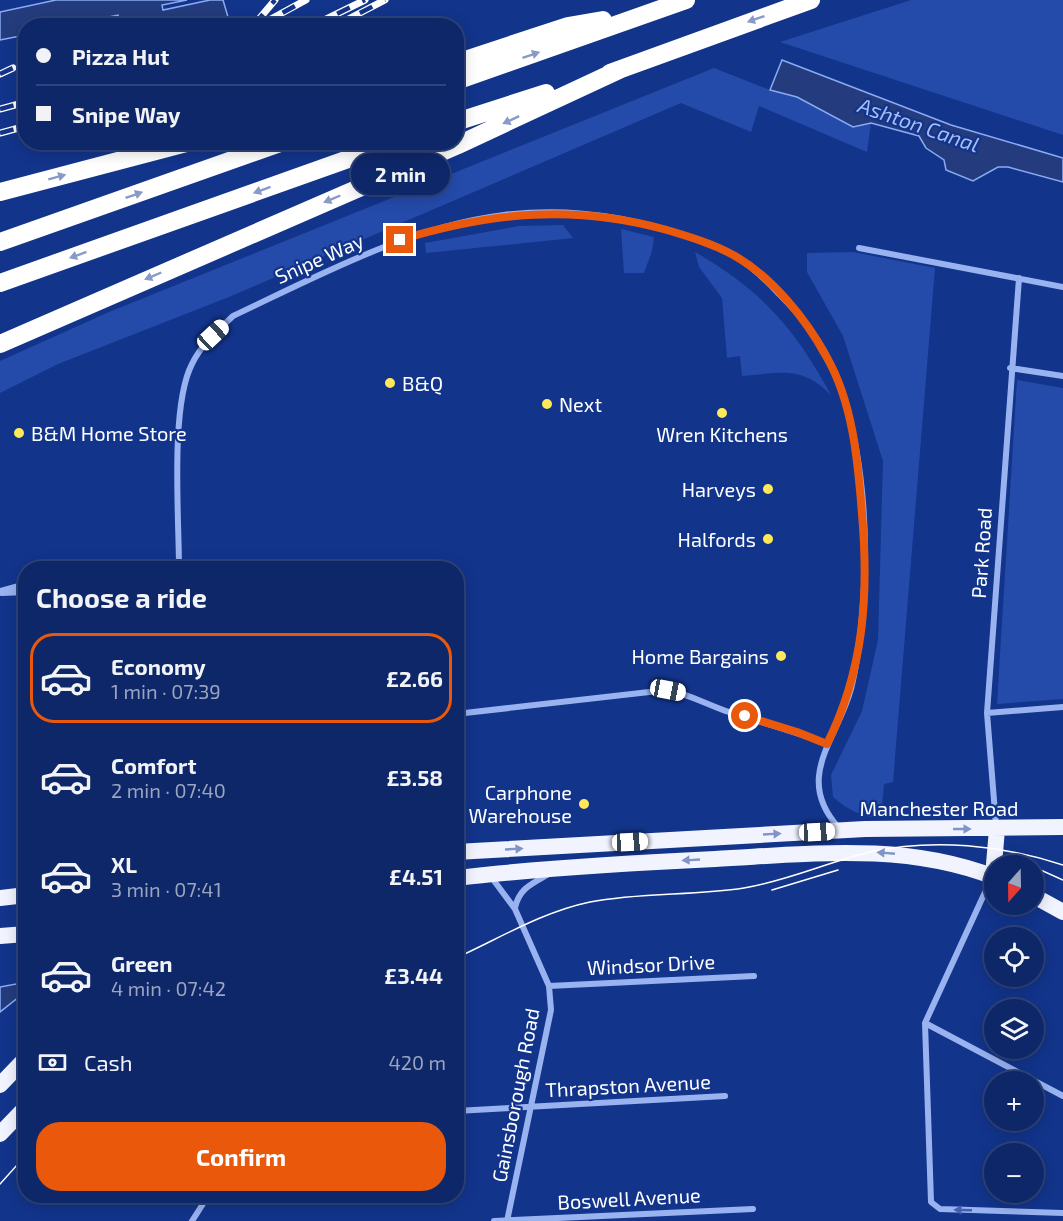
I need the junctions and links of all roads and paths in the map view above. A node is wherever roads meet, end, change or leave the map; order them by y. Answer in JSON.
{"nodes":[{"id":1,"x":811,"y":0,"type":"edge"},
{"id":2,"x":678,"y":3,"type":"edge"},
{"id":3,"x":464,"y":60,"type":"edge"},
{"id":4,"x":621,"y":69,"type":"junction"},
{"id":5,"x":464,"y":78,"type":"edge"},
{"id":6,"x":464,"y":119,"type":"edge"},
{"id":7,"x":464,"y":142,"type":"edge"},
{"id":8,"x":160,"y":150,"type":"edge"},
{"id":9,"x":260,"y":150,"type":"edge"},
{"id":10,"x":374,"y":150,"type":"edge"},
{"id":11,"x":446,"y":150,"type":"edge"},
{"id":12,"x":0,"y":192,"type":"edge"},
{"id":13,"x":0,"y":242,"type":"edge"},
{"id":14,"x":859,"y":248,"type":"dead end"},
{"id":15,"x":1018,"y":278,"type":"junction"},
{"id":16,"x":0,"y":283,"type":"edge"},
{"id":17,"x":1063,"y":287,"type":"edge"},
{"id":18,"x":0,"y":344,"type":"edge"},
{"id":19,"x":1010,"y":368,"type":"junction"},
{"id":20,"x":1063,"y":376,"type":"edge"},
{"id":21,"x":179,"y":561,"type":"edge"},
{"id":22,"x":18,"y":586,"type":"edge"},
{"id":23,"x":0,"y":592,"type":"edge"},
{"id":24,"x":18,"y":592,"type":"edge"},
{"id":25,"x":1063,"y":707,"type":"edge"},
{"id":26,"x":464,"y":713,"type":"edge"},
{"id":27,"x":987,"y":713,"type":"junction"},
{"id":28,"x":827,"y":744,"type":"junction"},
{"id":29,"x":1063,"y":827,"type":"edge"},
{"id":30,"x":997,"y":829,"type":"junction"},
{"id":31,"x":841,"y":830,"type":"junction"},
{"id":32,"x":464,"y":852,"type":"edge"},
{"id":33,"x":995,"y":855,"type":"edge"},
{"id":34,"x":556,"y":870,"type":"junction"},
{"id":35,"x":984,"y":874,"type":"edge"},
{"id":36,"x":489,"y":875,"type":"junction"},
{"id":37,"x":464,"y":877,"type":"edge"},
{"id":38,"x":18,"y":896,"type":"edge"},
{"id":39,"x":0,"y":898,"type":"edge"},
{"id":40,"x":984,"y":898,"type":"edge"},
{"id":41,"x":1044,"y":902,"type":"edge"},
{"id":42,"x":515,"y":909,"type":"junction"},
{"id":43,"x":1063,"y":912,"type":"edge"},
{"id":44,"x":18,"y":935,"type":"edge"},
{"id":45,"x":0,"y":936,"type":"edge"},
{"id":46,"x":754,"y":976,"type":"dead end"},
{"id":47,"x":549,"y":986,"type":"junction"},
{"id":48,"x":926,"y":1023,"type":"junction"},
{"id":49,"x":18,"y":1066,"type":"edge"},
{"id":50,"x":0,"y":1085,"type":"edge"},
{"id":51,"x":726,"y":1096,"type":"dead end"},
{"id":52,"x":1063,"y":1096,"type":"edge"},
{"id":53,"x":532,"y":1107,"type":"junction"},
{"id":54,"x":464,"y":1111,"type":"edge"},
{"id":55,"x":18,"y":1115,"type":"edge"},
{"id":56,"x":0,"y":1134,"type":"edge"},
{"id":57,"x":204,"y":1203,"type":"edge"},
{"id":58,"x":753,"y":1209,"type":"dead end"},
{"id":59,"x":1063,"y":1213,"type":"edge"},
{"id":60,"x":192,"y":1221,"type":"edge"},
{"id":61,"x":494,"y":1221,"type":"edge"},
{"id":62,"x":507,"y":1221,"type":"edge"}],
"edges":[{"from":1,"to":4,"type":"highway","one_way":true},
{"from":2,"to":3,"type":"highway"},
{"from":5,"to":2,"type":"highway","one_way":true},
{"from":4,"to":6,"type":"highway"},
{"from":4,"to":7,"type":"highway","one_way":true},
{"from":12,"to":8,"type":"highway","one_way":true},
{"from":13,"to":9,"type":"highway","one_way":true},
{"from":10,"to":16,"type":"highway","one_way":true},
{"from":11,"to":18,"type":"highway","one_way":true},
{"from":14,"to":15,"type":"street"},
{"from":15,"to":17,"type":"street"},
{"from":15,"to":19,"type":"street","name":"Park Road"},
{"from":19,"to":20,"type":"street"},
{"from":19,"to":27,"type":"street","name":"Park Road"},
{"from":21,"to":28,"type":"street","name":"Snipe Way"},
{"from":22,"to":23,"type":"street"},
{"from":23,"to":24,"type":"street"},
{"from":25,"to":27,"type":"street"},
{"from":26,"to":28,"type":"street"},
{"from":27,"to":30,"type":"street","name":"Park Road"},
{"from":28,"to":31,"type":"street","name":"Snipe Way"},
{"from":29,"to":30,"type":"highway","name":"Manchester Road"},
{"from":31,"to":30,"type":"highway","name":"Manchester Road","one_way":true},
{"from":30,"to":33,"type":"highway"},
{"from":32,"to":31,"type":"highway","name":"Manchester Road","one_way":true},
{"from":35,"to":34,"type":"highway","one_way":true},
{"from":34,"to":36,"type":"highway"},
{"from":34,"to":42,"type":"street"},
{"from":36,"to":37,"type":"highway"},
{"from":36,"to":42,"type":"street","name":"Gainsborough Road"},
{"from":38,"to":39,"type":"highway"},
{"from":40,"to":48,"type":"street"},
{"from":41,"to":43,"type":"highway"},
{"from":42,"to":47,"type":"street","name":"Gainsborough Road"},
{"from":44,"to":45,"type":"highway"},
{"from":46,"to":47,"type":"street","name":"Windsor Drive"},
{"from":47,"to":53,"type":"street","name":"Gainsborough Road"},
{"from":48,"to":52,"type":"street"},
{"from":59,"to":48,"type":"street","one_way":true},
{"from":49,"to":50,"type":"highway"},
{"from":51,"to":53,"type":"street","name":"Thrapston Avenue"},
{"from":53,"to":54,"type":"street","name":"Thrapston Avenue"},
{"from":53,"to":62,"type":"street","name":"Gainsborough Road"},
{"from":55,"to":56,"type":"highway"},
{"from":57,"to":60,"type":"street"},
{"from":58,"to":62,"type":"street","name":"Boswell Avenue"},
{"from":61,"to":62,"type":"street","name":"Boswell Avenue"}]}
